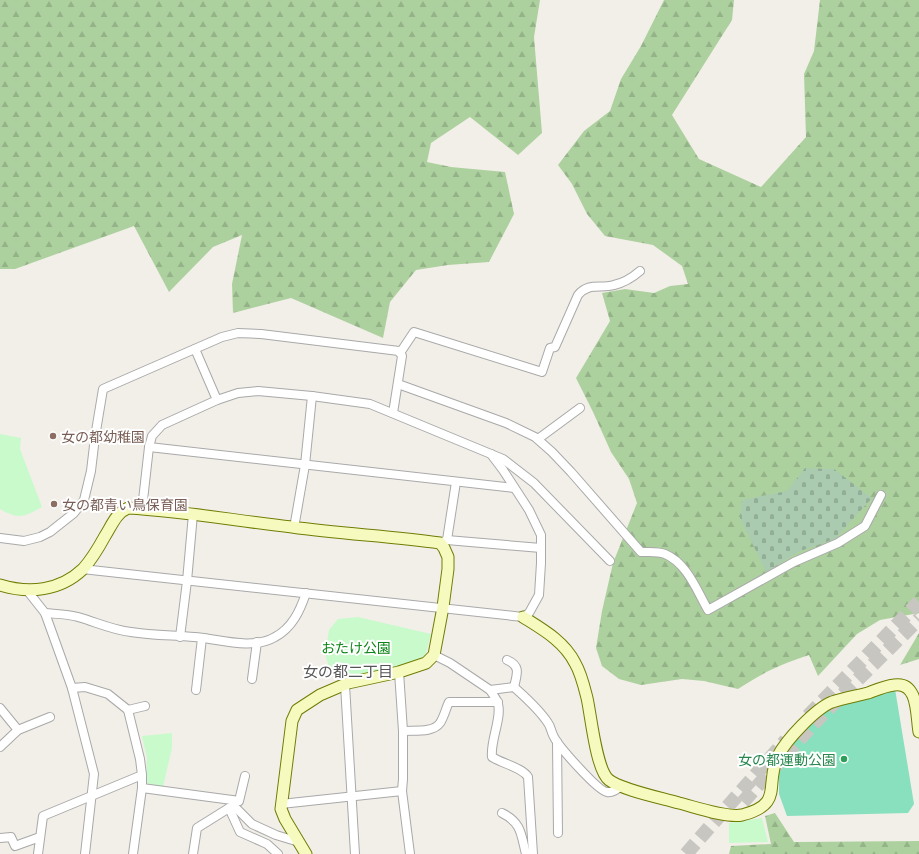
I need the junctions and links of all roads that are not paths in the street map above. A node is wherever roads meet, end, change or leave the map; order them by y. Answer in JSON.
{"nodes":[{"id":1,"x":640,"y":271,"type":"dead end"},
{"id":2,"x":195,"y":349,"type":"junction"},
{"id":3,"x":400,"y":352,"type":"junction"},
{"id":4,"x":398,"y":384,"type":"junction"},
{"id":5,"x":312,"y":396,"type":"junction"},
{"id":6,"x":217,"y":400,"type":"junction"},
{"id":7,"x":580,"y":408,"type":"dead end"},
{"id":8,"x":393,"y":413,"type":"junction"},
{"id":9,"x":538,"y":439,"type":"junction"},
{"id":10,"x":149,"y":447,"type":"junction"},
{"id":11,"x":491,"y":454,"type":"junction"},
{"id":12,"x":305,"y":465,"type":"junction"},
{"id":13,"x":456,"y":482,"type":"junction"},
{"id":14,"x":514,"y":488,"type":"junction"},
{"id":15,"x":881,"y":495,"type":"dead end"},
{"id":16,"x":142,"y":509,"type":"junction"},
{"id":17,"x":193,"y":514,"type":"junction"},
{"id":18,"x":294,"y":528,"type":"junction"},
{"id":19,"x":0,"y":538,"type":"edge"},
{"id":20,"x":443,"y":541,"type":"junction"},
{"id":21,"x":541,"y":548,"type":"junction"},
{"id":22,"x":610,"y":561,"type":"dead end"},
{"id":23,"x":82,"y":569,"type":"junction"},
{"id":24,"x":187,"y":581,"type":"junction"},
{"id":25,"x":0,"y":585,"type":"edge"},
{"id":26,"x":26,"y":589,"type":"junction"},
{"id":27,"x":306,"y":594,"type":"junction"},
{"id":28,"x":443,"y":607,"type":"junction"},
{"id":29,"x":45,"y":613,"type":"junction"},
{"id":30,"x":523,"y":617,"type":"junction"},
{"id":31,"x":180,"y":637,"type":"junction"},
{"id":32,"x":202,"y":638,"type":"junction"},
{"id":33,"x":257,"y":642,"type":"junction"},
{"id":34,"x":434,"y":655,"type":"junction"},
{"id":35,"x":507,"y":660,"type":"dead end"},
{"id":36,"x":399,"y":672,"type":"junction"},
{"id":37,"x":252,"y":679,"type":"dead end"},
{"id":38,"x":344,"y":685,"type":"junction"},
{"id":39,"x":514,"y":686,"type":"junction"},
{"id":40,"x":72,"y":688,"type":"junction"},
{"id":41,"x":196,"y":690,"type":"dead end"},
{"id":42,"x":490,"y":690,"type":"junction"},
{"id":43,"x":498,"y":702,"type":"junction"},
{"id":44,"x":145,"y":706,"type":"dead end"},
{"id":45,"x":0,"y":708,"type":"edge"},
{"id":46,"x":128,"y":710,"type":"junction"},
{"id":47,"x":50,"y":717,"type":"dead end"},
{"id":48,"x":18,"y":730,"type":"junction"},
{"id":49,"x":403,"y":731,"type":"junction"},
{"id":50,"x":919,"y":732,"type":"edge"},
{"id":51,"x":557,"y":742,"type":"junction"},
{"id":52,"x":0,"y":747,"type":"edge"},
{"id":53,"x":142,"y":775,"type":"junction"},
{"id":54,"x":245,"y":776,"type":"dead end"},
{"id":55,"x":621,"y":786,"type":"junction"},
{"id":56,"x":142,"y":788,"type":"junction"},
{"id":57,"x":402,"y":791,"type":"junction"},
{"id":58,"x":92,"y":796,"type":"junction"},
{"id":59,"x":352,"y":797,"type":"junction"},
{"id":60,"x":281,"y":804,"type":"junction"},
{"id":61,"x":232,"y":805,"type":"junction"},
{"id":62,"x":502,"y":813,"type":"dead end"},
{"id":63,"x":558,"y":833,"type":"dead end"},
{"id":64,"x":40,"y":837,"type":"junction"},
{"id":65,"x":0,"y":838,"type":"edge"},
{"id":66,"x":299,"y":842,"type":"junction"},
{"id":67,"x":38,"y":854,"type":"edge"},
{"id":68,"x":85,"y":854,"type":"edge"},
{"id":69,"x":133,"y":854,"type":"edge"},
{"id":70,"x":193,"y":854,"type":"edge"},
{"id":71,"x":278,"y":854,"type":"edge"},
{"id":72,"x":306,"y":854,"type":"edge"},
{"id":73,"x":355,"y":854,"type":"edge"},
{"id":74,"x":410,"y":854,"type":"edge"},
{"id":75,"x":526,"y":854,"type":"edge"},
{"id":76,"x":533,"y":854,"type":"edge"}],
"edges":[{"from":1,"to":3,"type":"street"},
{"from":2,"to":3,"type":"street"},
{"from":2,"to":6,"type":"street"},
{"from":2,"to":19,"type":"street"},
{"from":3,"to":4,"type":"street"},
{"from":4,"to":8,"type":"street"},
{"from":4,"to":9,"type":"street"},
{"from":5,"to":6,"type":"street"},
{"from":5,"to":8,"type":"street"},
{"from":5,"to":12,"type":"street"},
{"from":6,"to":10,"type":"street"},
{"from":7,"to":9,"type":"street"},
{"from":8,"to":11,"type":"street"},
{"from":9,"to":15,"type":"street"},
{"from":10,"to":12,"type":"street"},
{"from":10,"to":16,"type":"street"},
{"from":11,"to":14,"type":"street"},
{"from":11,"to":22,"type":"street"},
{"from":12,"to":13,"type":"street"},
{"from":12,"to":18,"type":"street"},
{"from":13,"to":14,"type":"street"},
{"from":13,"to":20,"type":"street"},
{"from":14,"to":21,"type":"street"},
{"from":16,"to":17,"type":"street"},
{"from":16,"to":23,"type":"street"},
{"from":17,"to":18,"type":"street"},
{"from":17,"to":24,"type":"street"},
{"from":18,"to":20,"type":"street"},
{"from":20,"to":21,"type":"street"},
{"from":20,"to":28,"type":"street"},
{"from":21,"to":30,"type":"street"},
{"from":23,"to":24,"type":"street"},
{"from":23,"to":26,"type":"street"},
{"from":24,"to":27,"type":"street"},
{"from":24,"to":31,"type":"street"},
{"from":25,"to":26,"type":"street"},
{"from":26,"to":29,"type":"street"},
{"from":27,"to":28,"type":"street"},
{"from":27,"to":33,"type":"street"},
{"from":28,"to":30,"type":"street"},
{"from":28,"to":34,"type":"street"},
{"from":29,"to":31,"type":"street"},
{"from":29,"to":40,"type":"street"},
{"from":30,"to":55,"type":"street"},
{"from":31,"to":32,"type":"street"},
{"from":32,"to":33,"type":"street"},
{"from":32,"to":41,"type":"street"},
{"from":33,"to":37,"type":"street"},
{"from":34,"to":36,"type":"street"},
{"from":34,"to":42,"type":"street"},
{"from":35,"to":39,"type":"street"},
{"from":36,"to":38,"type":"street"},
{"from":36,"to":49,"type":"street"},
{"from":38,"to":59,"type":"street"},
{"from":38,"to":60,"type":"street"},
{"from":39,"to":42,"type":"street"},
{"from":39,"to":51,"type":"street"},
{"from":40,"to":46,"type":"street"},
{"from":40,"to":58,"type":"street"},
{"from":42,"to":43,"type":"street"},
{"from":43,"to":49,"type":"street"},
{"from":43,"to":76,"type":"street"},
{"from":44,"to":46,"type":"street"},
{"from":45,"to":48,"type":"street"},
{"from":46,"to":53,"type":"street"},
{"from":47,"to":48,"type":"street"},
{"from":48,"to":52,"type":"street"},
{"from":49,"to":57,"type":"street"},
{"from":50,"to":55,"type":"street"},
{"from":51,"to":55,"type":"street"},
{"from":51,"to":63,"type":"street"},
{"from":53,"to":56,"type":"street"},
{"from":53,"to":58,"type":"street"},
{"from":54,"to":61,"type":"street"},
{"from":56,"to":61,"type":"street"},
{"from":56,"to":69,"type":"street"},
{"from":57,"to":59,"type":"street"},
{"from":57,"to":74,"type":"street"},
{"from":58,"to":64,"type":"street"},
{"from":58,"to":68,"type":"street"},
{"from":59,"to":60,"type":"street"},
{"from":59,"to":73,"type":"street"},
{"from":60,"to":66,"type":"street"},
{"from":61,"to":66,"type":"street"},
{"from":61,"to":70,"type":"street"},
{"from":61,"to":71,"type":"street"},
{"from":62,"to":75,"type":"street"},
{"from":64,"to":65,"type":"street"},
{"from":64,"to":67,"type":"street"},
{"from":66,"to":72,"type":"street"}]}
